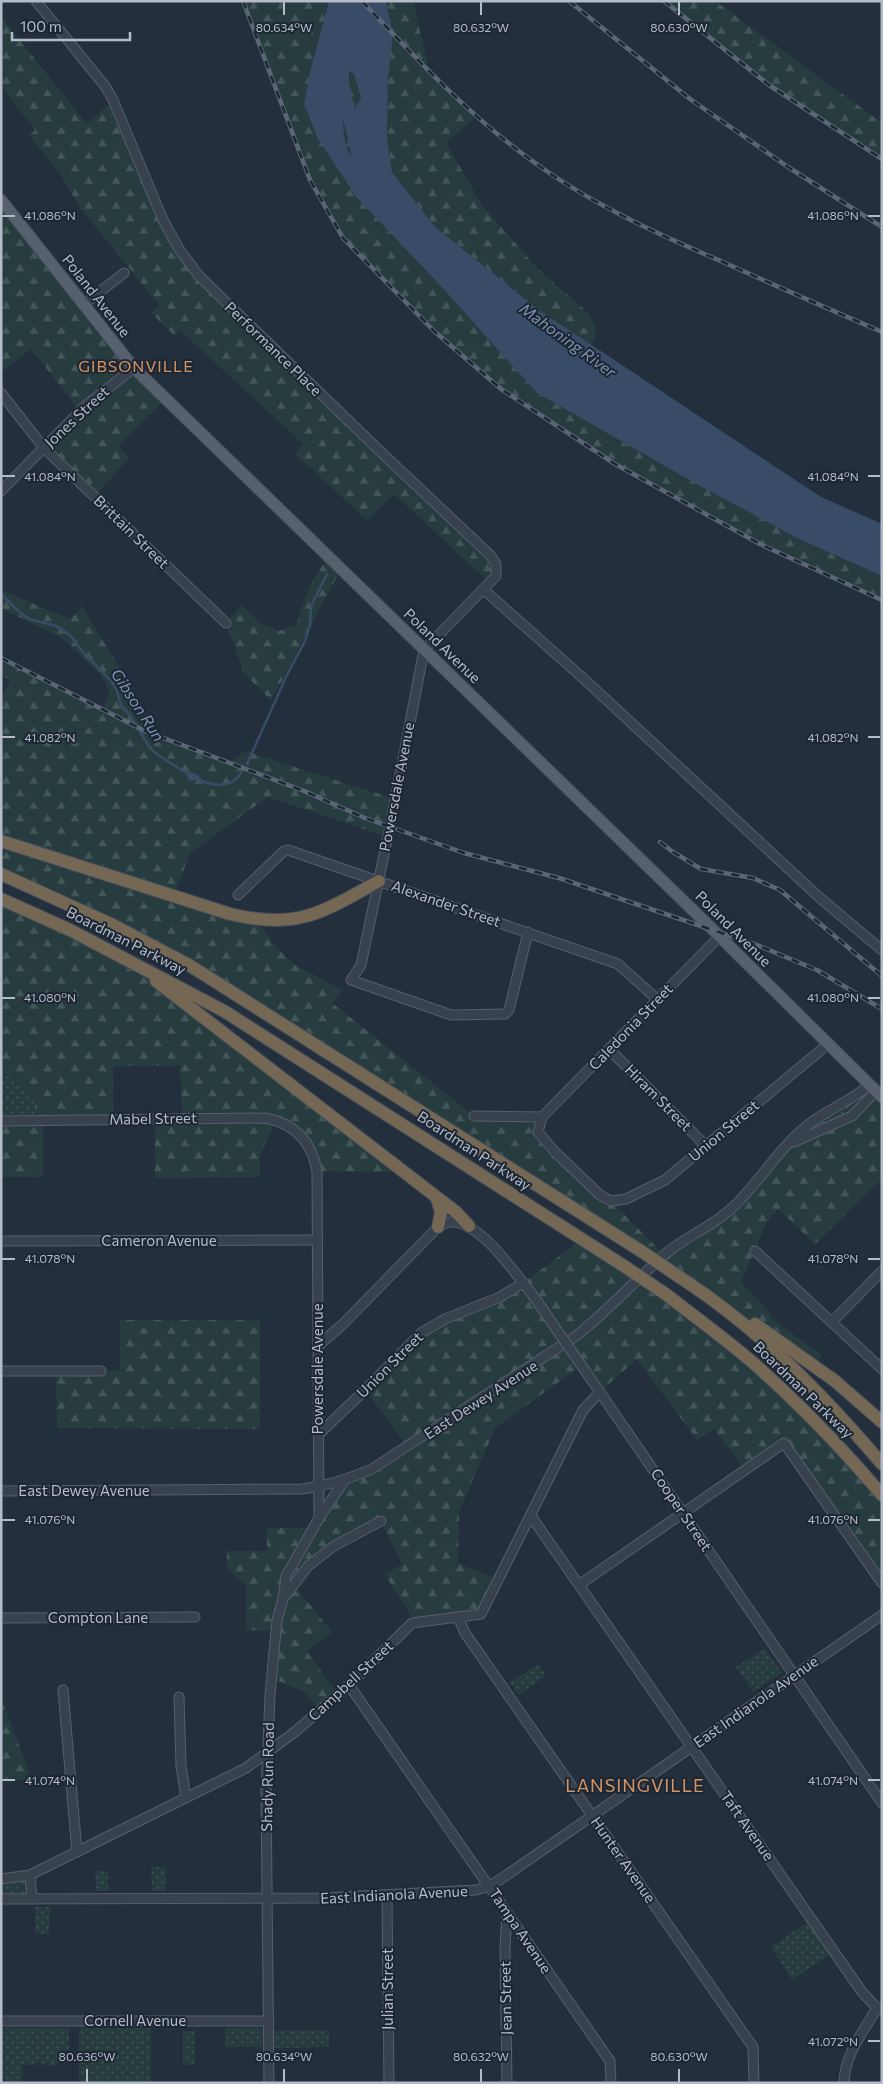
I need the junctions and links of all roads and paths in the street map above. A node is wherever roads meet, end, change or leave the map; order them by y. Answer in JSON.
{"nodes":[{"id":1,"x":36,"y":1,"type":"edge"},
{"id":2,"x":1,"y":200,"type":"edge"},
{"id":3,"x":124,"y":273,"type":"dead end"},
{"id":4,"x":83,"y":305,"type":"junction"},
{"id":5,"x":134,"y":368,"type":"junction"},
{"id":6,"x":1,"y":394,"type":"edge"},
{"id":7,"x":44,"y":448,"type":"junction"},
{"id":8,"x":1,"y":491,"type":"edge"},
{"id":9,"x":484,"y":590,"type":"junction"},
{"id":10,"x":226,"y":623,"type":"dead end"},
{"id":11,"x":424,"y":650,"type":"junction"},
{"id":12,"x":1,"y":841,"type":"edge"},
{"id":13,"x":1,"y":874,"type":"edge"},
{"id":14,"x":378,"y":881,"type":"junction"},
{"id":15,"x":238,"y":895,"type":"dead end"},
{"id":16,"x":1,"y":899,"type":"edge"},
{"id":17,"x":528,"y":932,"type":"junction"},
{"id":18,"x":720,"y":937,"type":"junction"},
{"id":19,"x":110,"y":950,"type":"junction"},
{"id":20,"x":882,"y":950,"type":"edge"},
{"id":21,"x":658,"y":1000,"type":"junction"},
{"id":22,"x":828,"y":1044,"type":"junction"},
{"id":23,"x":610,"y":1050,"type":"junction"},
{"id":24,"x":876,"y":1091,"type":"edge"},
{"id":25,"x":474,"y":1116,"type":"dead end"},
{"id":26,"x":542,"y":1117,"type":"junction"},
{"id":27,"x":1,"y":1121,"type":"edge"},
{"id":28,"x":300,"y":1135,"type":"joint"},
{"id":29,"x":789,"y":1144,"type":"junction"},
{"id":30,"x":706,"y":1146,"type":"junction"},
{"id":31,"x":437,"y":1198,"type":"junction"},
{"id":32,"x":469,"y":1226,"type":"junction"},
{"id":33,"x":438,"y":1227,"type":"junction"},
{"id":34,"x":318,"y":1240,"type":"junction"},
{"id":35,"x":1,"y":1242,"type":"edge"},
{"id":36,"x":755,"y":1251,"type":"dead end"},
{"id":37,"x":882,"y":1270,"type":"edge"},
{"id":38,"x":523,"y":1283,"type":"junction"},
{"id":39,"x":700,"y":1290,"type":"junction"},
{"id":40,"x":832,"y":1322,"type":"junction"},
{"id":41,"x":318,"y":1346,"type":"junction"},
{"id":42,"x":882,"y":1369,"type":"edge"},
{"id":43,"x":1,"y":1371,"type":"edge"},
{"id":44,"x":101,"y":1371,"type":"dead end"},
{"id":45,"x":600,"y":1392,"type":"junction"},
{"id":46,"x":882,"y":1422,"type":"edge"},
{"id":47,"x":319,"y":1434,"type":"junction"},
{"id":48,"x":882,"y":1464,"type":"edge"},
{"id":49,"x":346,"y":1480,"type":"junction"},
{"id":50,"x":319,"y":1487,"type":"junction"},
{"id":51,"x":1,"y":1491,"type":"edge"},
{"id":52,"x":882,"y":1495,"type":"edge"},
{"id":53,"x":683,"y":1513,"type":"junction"},
{"id":54,"x":532,"y":1516,"type":"junction"},
{"id":55,"x":319,"y":1518,"type":"junction"},
{"id":56,"x":381,"y":1521,"type":"dead end"},
{"id":57,"x":882,"y":1583,"type":"edge"},
{"id":58,"x":580,"y":1585,"type":"junction"},
{"id":59,"x":283,"y":1599,"type":"junction"},
{"id":60,"x":882,"y":1615,"type":"edge"},
{"id":61,"x":195,"y":1617,"type":"dead end"},
{"id":62,"x":458,"y":1617,"type":"junction"},
{"id":63,"x":1,"y":1618,"type":"edge"},
{"id":64,"x":794,"y":1676,"type":"junction"},
{"id":65,"x":349,"y":1685,"type":"junction"},
{"id":66,"x":63,"y":1690,"type":"dead end"},
{"id":67,"x":179,"y":1697,"type":"dead end"},
{"id":68,"x":692,"y":1747,"type":"junction"},
{"id":69,"x":267,"y":1753,"type":"junction"},
{"id":70,"x":186,"y":1798,"type":"junction"},
{"id":71,"x":882,"y":1803,"type":"edge"},
{"id":72,"x":592,"y":1816,"type":"junction"},
{"id":73,"x":77,"y":1852,"type":"junction"},
{"id":74,"x":30,"y":1875,"type":"junction"},
{"id":75,"x":1,"y":1879,"type":"edge"},
{"id":76,"x":489,"y":1886,"type":"junction"},
{"id":77,"x":387,"y":1896,"type":"junction"},
{"id":78,"x":1,"y":1899,"type":"edge"},
{"id":79,"x":32,"y":1899,"type":"junction"},
{"id":80,"x":267,"y":1899,"type":"junction"},
{"id":81,"x":507,"y":1914,"type":"junction"},
{"id":82,"x":879,"y":2009,"type":"edge"},
{"id":83,"x":1,"y":2021,"type":"edge"},
{"id":84,"x":269,"y":2021,"type":"junction"},
{"id":85,"x":269,"y":2083,"type":"edge"},
{"id":86,"x":389,"y":2083,"type":"edge"},
{"id":87,"x":507,"y":2083,"type":"edge"},
{"id":88,"x":611,"y":2083,"type":"edge"},
{"id":89,"x":754,"y":2083,"type":"edge"},
{"id":90,"x":844,"y":2083,"type":"edge"}],
"edges":[{"from":1,"to":9,"type":"street","name":"Performance Place"},
{"from":2,"to":4,"type":"main road","name":"Poland Avenue"},
{"from":3,"to":4,"type":"street"},
{"from":4,"to":5,"type":"main road","name":"Poland Avenue"},
{"from":5,"to":7,"type":"street","name":"Jones Street"},
{"from":5,"to":11,"type":"main road","name":"Poland Avenue"},
{"from":6,"to":7,"type":"street","name":"Brittain Street"},
{"from":7,"to":8,"type":"street","name":"Jones Street"},
{"from":7,"to":10,"type":"street","name":"Brittain Street"},
{"from":9,"to":11,"type":"street","name":"Performance Place"},
{"from":9,"to":20,"type":"street"},
{"from":11,"to":14,"type":"street","name":"Powersdale Avenue"},
{"from":11,"to":18,"type":"main road","name":"Poland Avenue"},
{"from":12,"to":14,"type":"highway"},
{"from":13,"to":39,"type":"highway","name":"Boardman Parkway","bridge":true},
{"from":14,"to":15,"type":"street","name":"Alexander Street"},
{"from":14,"to":17,"type":"street","name":"Alexander Street"},
{"from":14,"to":17,"type":"street","name":"Powersdale Avenue"},
{"from":16,"to":19,"type":"highway","name":"Boardman Parkway"},
{"from":17,"to":21,"type":"street","name":"Alexander Street"},
{"from":18,"to":21,"type":"street","name":"Caledonia Street"},
{"from":18,"to":22,"type":"main road","name":"Poland Avenue"},
{"from":19,"to":31,"type":"highway"},
{"from":19,"to":52,"type":"highway","name":"Boardman Parkway","bridge":true},
{"from":21,"to":23,"type":"street","name":"Caledonia Street"},
{"from":22,"to":24,"type":"main road","name":"Poland Avenue"},
{"from":22,"to":30,"type":"street","name":"Union Street"},
{"from":23,"to":26,"type":"street","name":"Caledonia Street"},
{"from":23,"to":30,"type":"street","name":"Hiram Street"},
{"from":24,"to":29,"type":"street","name":"East Dewey Avenue"},
{"from":24,"to":29,"type":"street"},
{"from":25,"to":26,"type":"street"},
{"from":26,"to":30,"type":"street","name":"Union Street"},
{"from":27,"to":28,"type":"street","name":"Mabel Street"},
{"from":28,"to":34,"type":"street","name":"Powersdale Avenue"},
{"from":29,"to":49,"type":"street","name":"East Dewey Avenue"},
{"from":31,"to":32,"type":"highway"},
{"from":31,"to":33,"type":"highway"},
{"from":32,"to":33,"type":"street"},
{"from":32,"to":38,"type":"street","name":"Cooper Street"},
{"from":33,"to":41,"type":"street"},
{"from":34,"to":35,"type":"street","name":"Cameron Avenue"},
{"from":34,"to":41,"type":"street","name":"Powersdale Avenue"},
{"from":36,"to":40,"type":"street"},
{"from":37,"to":40,"type":"street"},
{"from":38,"to":45,"type":"street","name":"Cooper Street","bridge":true},
{"from":38,"to":47,"type":"street","name":"Union Street"},
{"from":39,"to":46,"type":"highway"},
{"from":39,"to":48,"type":"highway","name":"Boardman Parkway"},
{"from":40,"to":42,"type":"street"},
{"from":41,"to":47,"type":"street","name":"Powersdale Avenue"},
{"from":43,"to":44,"type":"street"},
{"from":45,"to":53,"type":"street","name":"Cooper Street"},
{"from":45,"to":54,"type":"street","name":"Campbell Street"},
{"from":47,"to":50,"type":"street","name":"Powersdale Avenue"},
{"from":49,"to":50,"type":"street","name":"East Dewey Avenue"},
{"from":49,"to":55,"type":"street"},
{"from":50,"to":51,"type":"street","name":"East Dewey Avenue"},
{"from":50,"to":55,"type":"street","name":"Powersdale Avenue"},
{"from":53,"to":57,"type":"street"},
{"from":53,"to":58,"type":"street"},
{"from":53,"to":64,"type":"street","name":"Cooper Street"},
{"from":54,"to":58,"type":"street","name":"Taft Avenue"},
{"from":54,"to":62,"type":"street","name":"Campbell Street"},
{"from":55,"to":59,"type":"street","name":"Powersdale Avenue"},
{"from":56,"to":59,"type":"street","name":"Shady Run Road"},
{"from":58,"to":68,"type":"street","name":"Taft Avenue"},
{"from":59,"to":69,"type":"street","name":"Shady Run Road"},
{"from":60,"to":64,"type":"street","name":"East Indianola Avenue"},
{"from":61,"to":63,"type":"street","name":"Compton Lane"},
{"from":62,"to":65,"type":"street","name":"Campbell Street"},
{"from":62,"to":72,"type":"street","name":"Hunter Avenue"},
{"from":64,"to":68,"type":"street","name":"East Indianola Avenue"},
{"from":64,"to":71,"type":"street","name":"Cooper Street"},
{"from":65,"to":69,"type":"street","name":"Campbell Street"},
{"from":65,"to":76,"type":"street","name":"Tampa Avenue"},
{"from":66,"to":73,"type":"street"},
{"from":67,"to":70,"type":"street"},
{"from":68,"to":72,"type":"street","name":"East Indianola Avenue"},
{"from":68,"to":82,"type":"street","name":"Taft Avenue"},
{"from":69,"to":70,"type":"street","name":"Campbell Street"},
{"from":69,"to":80,"type":"street","name":"Shady Run Road"},
{"from":70,"to":73,"type":"street","name":"Campbell Street"},
{"from":72,"to":76,"type":"street","name":"East Indianola Avenue"},
{"from":72,"to":89,"type":"street","name":"Hunter Avenue"},
{"from":73,"to":74,"type":"street","name":"Campbell Street"},
{"from":74,"to":75,"type":"street","name":"Campbell Street"},
{"from":74,"to":79,"type":"street"},
{"from":76,"to":77,"type":"street","name":"East Indianola Avenue"},
{"from":76,"to":81,"type":"street","name":"Tampa Avenue"},
{"from":77,"to":80,"type":"street","name":"East Indianola Avenue"},
{"from":77,"to":86,"type":"street","name":"Julian Street"},
{"from":78,"to":79,"type":"street","name":"East Indianola Avenue"},
{"from":79,"to":80,"type":"street","name":"East Indianola Avenue"},
{"from":80,"to":84,"type":"street","name":"Shady Run Road"},
{"from":81,"to":87,"type":"street","name":"Jean Street"},
{"from":81,"to":88,"type":"street","name":"Tampa Avenue"},
{"from":82,"to":90,"type":"street"},
{"from":83,"to":84,"type":"street","name":"Cornell Avenue"},
{"from":84,"to":85,"type":"street","name":"Shady Run Road"}]}
